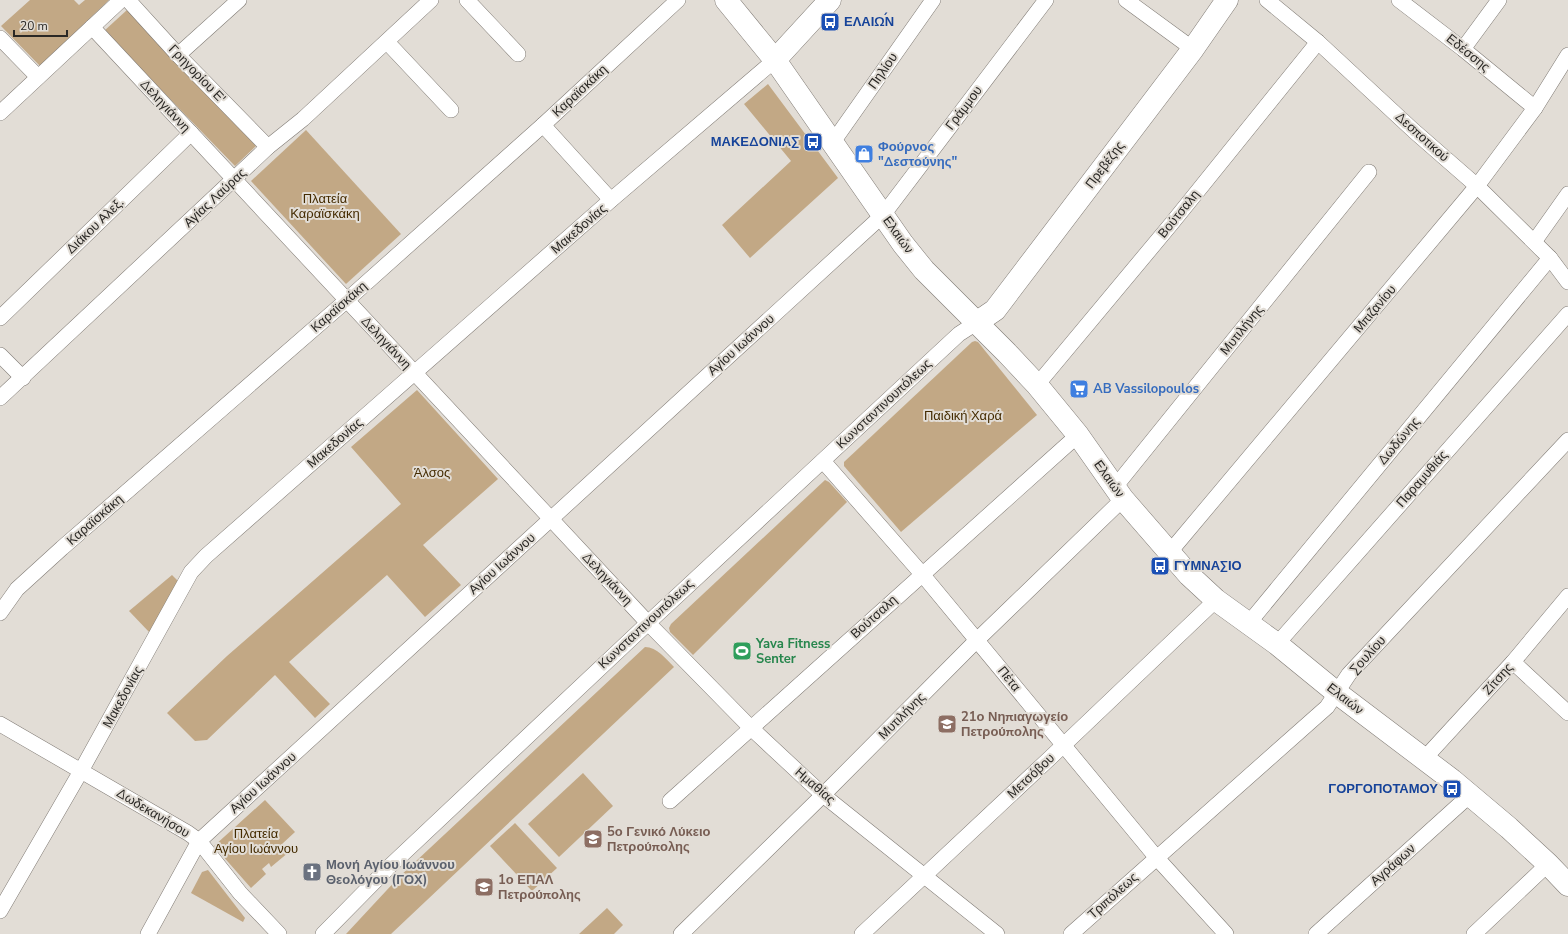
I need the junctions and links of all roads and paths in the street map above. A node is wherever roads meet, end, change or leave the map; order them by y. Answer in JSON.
{"nodes":[{"id":1,"x":121,"y":0,"type":"edge"},
{"id":2,"x":128,"y":0,"type":"edge"},
{"id":3,"x":239,"y":0,"type":"edge"},
{"id":4,"x":431,"y":0,"type":"edge"},
{"id":5,"x":467,"y":0,"type":"edge"},
{"id":6,"x":678,"y":0,"type":"edge"},
{"id":7,"x":726,"y":0,"type":"edge"},
{"id":8,"x":830,"y":0,"type":"edge"},
{"id":9,"x":933,"y":0,"type":"edge"},
{"id":10,"x":1046,"y":0,"type":"edge"},
{"id":11,"x":1126,"y":0,"type":"edge"},
{"id":12,"x":1227,"y":0,"type":"edge"},
{"id":13,"x":1267,"y":0,"type":"edge"},
{"id":14,"x":1399,"y":0,"type":"edge"},
{"id":15,"x":1499,"y":0,"type":"edge"},
{"id":16,"x":92,"y":27,"type":"junction"},
{"id":17,"x":0,"y":38,"type":"edge"},
{"id":18,"x":387,"y":42,"type":"junction"},
{"id":19,"x":1318,"y":42,"type":"junction"},
{"id":20,"x":1193,"y":49,"type":"junction"},
{"id":21,"x":1463,"y":49,"type":"junction"},
{"id":22,"x":518,"y":54,"type":"dead end"},
{"id":23,"x":178,"y":55,"type":"junction"},
{"id":24,"x":1568,"y":55,"type":"edge"},
{"id":25,"x":775,"y":60,"type":"junction"},
{"id":26,"x":38,"y":77,"type":"junction"},
{"id":27,"x":1534,"y":108,"type":"junction"},
{"id":28,"x":451,"y":110,"type":"dead end"},
{"id":29,"x":0,"y":113,"type":"edge"},
{"id":30,"x":543,"y":125,"type":"junction"},
{"id":31,"x":191,"y":133,"type":"junction"},
{"id":32,"x":833,"y":142,"type":"junction"},
{"id":33,"x":268,"y":148,"type":"junction"},
{"id":34,"x":1369,"y":172,"type":"dead end"},
{"id":35,"x":234,"y":180,"type":"junction"},
{"id":36,"x":1477,"y":186,"type":"junction"},
{"id":37,"x":1568,"y":194,"type":"edge"},
{"id":38,"x":611,"y":200,"type":"junction"},
{"id":39,"x":883,"y":215,"type":"junction"},
{"id":40,"x":1534,"y":242,"type":"junction"},
{"id":41,"x":1550,"y":258,"type":"junction"},
{"id":42,"x":1568,"y":282,"type":"edge"},
{"id":43,"x":347,"y":300,"type":"junction"},
{"id":44,"x":1568,"y":314,"type":"edge"},
{"id":45,"x":0,"y":318,"type":"edge"},
{"id":46,"x":976,"y":323,"type":"junction"},
{"id":47,"x":0,"y":356,"type":"edge"},
{"id":48,"x":415,"y":373,"type":"junction"},
{"id":49,"x":23,"y":378,"type":"junction"},
{"id":50,"x":1037,"y":385,"type":"junction"},
{"id":51,"x":0,"y":398,"type":"edge"},
{"id":52,"x":1078,"y":435,"type":"junction"},
{"id":53,"x":1568,"y":440,"type":"edge"},
{"id":54,"x":823,"y":461,"type":"junction"},
{"id":55,"x":1119,"y":493,"type":"junction"},
{"id":56,"x":551,"y":519,"type":"junction"},
{"id":57,"x":1169,"y":554,"type":"junction"},
{"id":58,"x":922,"y":574,"type":"junction"},
{"id":59,"x":1568,"y":596,"type":"edge"},
{"id":60,"x":1216,"y":600,"type":"junction"},
{"id":61,"x":0,"y":613,"type":"edge"},
{"id":62,"x":648,"y":622,"type":"junction"},
{"id":63,"x":1248,"y":624,"type":"junction"},
{"id":64,"x":977,"y":640,"type":"junction"},
{"id":65,"x":1277,"y":644,"type":"junction"},
{"id":66,"x":1513,"y":662,"type":"junction"},
{"id":67,"x":1337,"y":693,"type":"junction"},
{"id":68,"x":1568,"y":713,"type":"edge"},
{"id":69,"x":0,"y":724,"type":"edge"},
{"id":70,"x":751,"y":728,"type":"junction"},
{"id":71,"x":1063,"y":746,"type":"junction"},
{"id":72,"x":1424,"y":759,"type":"junction"},
{"id":73,"x":81,"y":771,"type":"junction"},
{"id":74,"x":824,"y":795,"type":"junction"},
{"id":75,"x":1470,"y":795,"type":"junction"},
{"id":76,"x":670,"y":801,"type":"dead end"},
{"id":77,"x":200,"y":841,"type":"junction"},
{"id":78,"x":1156,"y":857,"type":"junction"},
{"id":79,"x":1548,"y":864,"type":"junction"},
{"id":80,"x":924,"y":875,"type":"junction"},
{"id":81,"x":1566,"y":880,"type":"edge"},
{"id":82,"x":0,"y":911,"type":"edge"},
{"id":83,"x":148,"y":934,"type":"edge"},
{"id":84,"x":279,"y":934,"type":"edge"},
{"id":85,"x":323,"y":934,"type":"edge"},
{"id":86,"x":681,"y":934,"type":"edge"},
{"id":87,"x":862,"y":934,"type":"edge"},
{"id":88,"x":997,"y":934,"type":"edge"},
{"id":89,"x":1071,"y":934,"type":"edge"},
{"id":90,"x":1226,"y":934,"type":"edge"},
{"id":91,"x":1316,"y":934,"type":"edge"},
{"id":92,"x":1474,"y":934,"type":"edge"}],
"edges":[{"from":1,"to":16,"type":"street"},
{"from":2,"to":23,"type":"street","name":"Γρηγορίου Ε'"},
{"from":3,"to":23,"type":"street"},
{"from":4,"to":18,"type":"street","name":"Αγίας Λαύρας"},
{"from":5,"to":22,"type":"street"},
{"from":6,"to":30,"type":"street","name":"Καραϊσκάκη"},
{"from":7,"to":25,"type":"street","name":"Ελαιών"},
{"from":8,"to":25,"type":"street"},
{"from":9,"to":32,"type":"street","name":"Πηλίου"},
{"from":10,"to":39,"type":"street","name":"Γράμμου"},
{"from":11,"to":20,"type":"street"},
{"from":12,"to":20,"type":"street","name":"Πρεβέζης"},
{"from":13,"to":19,"type":"street","name":"Δεσποτικού"},
{"from":14,"to":21,"type":"street","name":"Εδέσσης"},
{"from":15,"to":21,"type":"street"},
{"from":16,"to":26,"type":"street"},
{"from":16,"to":31,"type":"street","name":"Δεληγιάννη"},
{"from":17,"to":26,"type":"street"},
{"from":18,"to":28,"type":"street"},
{"from":18,"to":33,"type":"street","name":"Αγίας Λαύρας"},
{"from":19,"to":36,"type":"street","name":"Δεσποτικού"},
{"from":19,"to":50,"type":"street","name":"Βούτσαλη"},
{"from":20,"to":46,"type":"street","name":"Πρεβέζης"},
{"from":21,"to":27,"type":"street","name":"Εδέσσης"},
{"from":23,"to":33,"type":"street","name":"Γρηγορίου Ε'"},
{"from":24,"to":27,"type":"street","name":"Μπιζανίου"},
{"from":25,"to":32,"type":"street","name":"Ελαιών"},
{"from":25,"to":38,"type":"street","name":"Μακεδονίας"},
{"from":26,"to":29,"type":"street"},
{"from":27,"to":36,"type":"street","name":"Μπιζανίου"},
{"from":30,"to":38,"type":"street"},
{"from":30,"to":43,"type":"street","name":"Καραϊσκάκη"},
{"from":31,"to":35,"type":"street","name":"Δεληγιάννη"},
{"from":31,"to":45,"type":"street","name":"Διάκου Αλεξ."},
{"from":32,"to":39,"type":"street","name":"Ελαιών"},
{"from":33,"to":35,"type":"street","name":"Αγίας Λαύρας"},
{"from":34,"to":55,"type":"street","name":"Μυτιλήνης"},
{"from":35,"to":43,"type":"street","name":"Δεληγιάννη"},
{"from":35,"to":49,"type":"street","name":"Αγίας Λαύρας"},
{"from":36,"to":40,"type":"street","name":"Δεσποτικού"},
{"from":36,"to":57,"type":"street","name":"Μπιζανίου"},
{"from":37,"to":40,"type":"street"},
{"from":38,"to":48,"type":"street","name":"Μακεδονίας"},
{"from":39,"to":46,"type":"street","name":"Ελαιών"},
{"from":39,"to":56,"type":"street","name":"Αγίου Ιωάννου"},
{"from":40,"to":41,"type":"street","name":"Δεσποτικού"},
{"from":41,"to":42,"type":"street","name":"Δεσποτικού"},
{"from":41,"to":63,"type":"street","name":"Δωδώνης"},
{"from":43,"to":48,"type":"street","name":"Δεληγιάννη"},
{"from":43,"to":61,"type":"street","name":"Καραϊσκάκη"},
{"from":44,"to":65,"type":"street","name":"Παραμυθιάς"},
{"from":46,"to":50,"type":"street","name":"Ελαιών"},
{"from":46,"to":54,"type":"street","name":"Κωνσταντινουπόλεως"},
{"from":47,"to":49,"type":"street"},
{"from":48,"to":56,"type":"street","name":"Δεληγιάννη"},
{"from":48,"to":73,"type":"street","name":"Μακεδονίας"},
{"from":49,"to":51,"type":"street","name":"Αγίας Λαύρας"},
{"from":50,"to":52,"type":"street","name":"Ελαιών"},
{"from":52,"to":55,"type":"street","name":"Ελαιών"},
{"from":52,"to":58,"type":"street","name":"Βούτσαλη"},
{"from":53,"to":67,"type":"street","name":"Σουλίου"},
{"from":54,"to":58,"type":"street","name":"Πέτα"},
{"from":54,"to":62,"type":"street","name":"Κωνσταντινουπόλεως"},
{"from":55,"to":57,"type":"street","name":"Ελαιών"},
{"from":55,"to":64,"type":"street","name":"Μυτιλήνης"},
{"from":56,"to":62,"type":"street","name":"Δεληγιάννη"},
{"from":56,"to":77,"type":"street","name":"Αγίου Ιωάννου"},
{"from":57,"to":60,"type":"street","name":"Ελαιών"},
{"from":58,"to":64,"type":"street","name":"Πέτα"},
{"from":58,"to":70,"type":"street","name":"Βούτσαλη"},
{"from":59,"to":66,"type":"street","name":"Ζίτσης"},
{"from":60,"to":63,"type":"street","name":"Ελαιών"},
{"from":60,"to":71,"type":"street","name":"Μετσόβου"},
{"from":62,"to":70,"type":"street","name":"Ημαθίας"},
{"from":62,"to":85,"type":"street","name":"Κωνσταντινουπόλεως"},
{"from":63,"to":65,"type":"street","name":"Ελαιών"},
{"from":64,"to":71,"type":"street","name":"Πέτα"},
{"from":64,"to":74,"type":"street","name":"Μυτιλήνης"},
{"from":65,"to":67,"type":"street","name":"Ελαιών"},
{"from":66,"to":68,"type":"street"},
{"from":66,"to":72,"type":"street","name":"Ζίτσης"},
{"from":67,"to":72,"type":"street","name":"Ελαιών"},
{"from":67,"to":78,"type":"street","name":"Σουλίου"},
{"from":69,"to":73,"type":"street","name":"Δωδεκανήσου"},
{"from":70,"to":74,"type":"street","name":"Ημαθίας"},
{"from":70,"to":76,"type":"street","name":"Βούτσαλη"},
{"from":71,"to":78,"type":"street","name":"Πέτα"},
{"from":71,"to":80,"type":"street","name":"Μετσόβου"},
{"from":72,"to":75,"type":"street","name":"Ελαιών"},
{"from":73,"to":77,"type":"street","name":"Δωδεκανήσου"},
{"from":73,"to":82,"type":"street","name":"Μακεδονίας"},
{"from":74,"to":80,"type":"street","name":"Ημαθίας"},
{"from":74,"to":86,"type":"street","name":"Μυτιλήνης"},
{"from":75,"to":79,"type":"street","name":"Ελαιών"},
{"from":75,"to":91,"type":"street","name":"Αγράφων"},
{"from":77,"to":83,"type":"street","name":"Αγίου Ιωάννου"},
{"from":77,"to":84,"type":"street","name":"Δωδεκανήσου"},
{"from":78,"to":89,"type":"street","name":"Τριπόλεως"},
{"from":78,"to":90,"type":"street","name":"Πέτα"},
{"from":79,"to":81,"type":"street","name":"Ελαιών"},
{"from":79,"to":92,"type":"street"},
{"from":80,"to":87,"type":"street","name":"Μετσόβου"},
{"from":80,"to":88,"type":"street","name":"Ημαθίας"}]}
